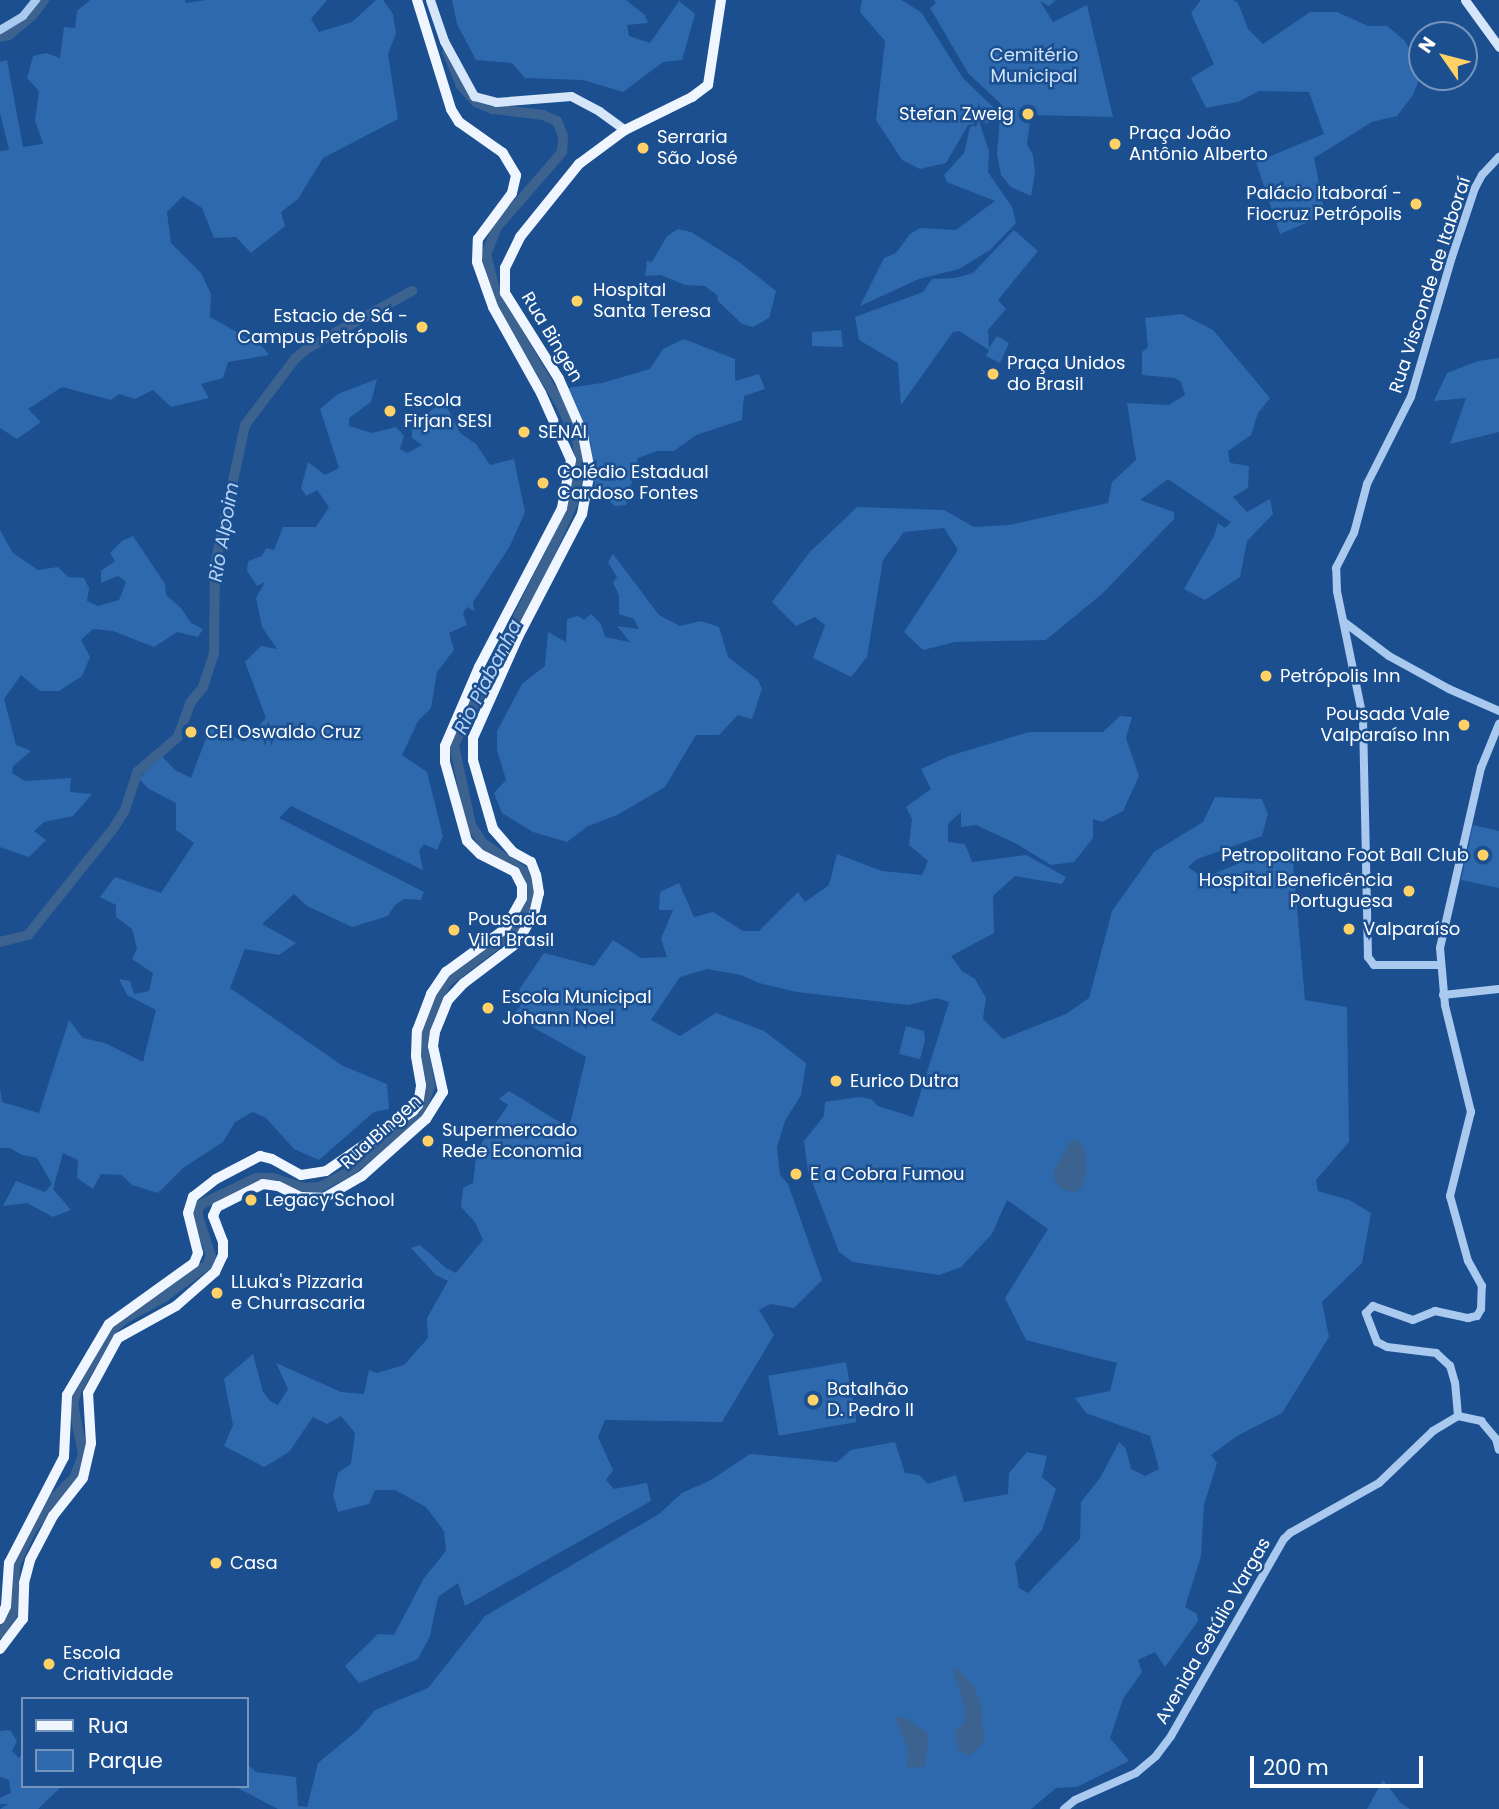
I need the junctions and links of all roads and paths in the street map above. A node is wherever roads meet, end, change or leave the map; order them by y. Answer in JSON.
{"nodes":[{"id":1,"x":36,"y":0,"type":"edge"},
{"id":2,"x":418,"y":0,"type":"edge"},
{"id":3,"x":430,"y":0,"type":"edge"},
{"id":4,"x":721,"y":0,"type":"edge"},
{"id":5,"x":1465,"y":0,"type":"edge"},
{"id":6,"x":0,"y":30,"type":"edge"},
{"id":7,"x":1499,"y":47,"type":"edge"},
{"id":8,"x":625,"y":130,"type":"junction"},
{"id":9,"x":1499,"y":157,"type":"edge"},
{"id":10,"x":1344,"y":622,"type":"junction"},
{"id":11,"x":1499,"y":711,"type":"edge"},
{"id":12,"x":1499,"y":724,"type":"edge"},
{"id":13,"x":513,"y":852,"type":"junction"},
{"id":14,"x":506,"y":867,"type":"junction"},
{"id":15,"x":1440,"y":965,"type":"junction"},
{"id":16,"x":1499,"y":989,"type":"edge"},
{"id":17,"x":1443,"y":995,"type":"junction"},
{"id":18,"x":301,"y":1175,"type":"junction"},
{"id":19,"x":293,"y":1192,"type":"junction"},
{"id":20,"x":1458,"y":1416,"type":"junction"},
{"id":21,"x":1499,"y":1450,"type":"edge"},
{"id":22,"x":0,"y":1619,"type":"edge"},
{"id":23,"x":0,"y":1649,"type":"edge"},
{"id":24,"x":1064,"y":1809,"type":"edge"}],
"edges":[{"from":1,"to":6,"type":"street"},
{"from":2,"to":14,"type":"main road","name":"Rua Bingen"},
{"from":3,"to":8,"type":"main road"},
{"from":4,"to":8,"type":"main road"},
{"from":5,"to":7,"type":"main road"},
{"from":8,"to":13,"type":"main road","name":"Rua Bingen"},
{"from":9,"to":10,"type":"street","name":"Rua Visconde de Itaboraí"},
{"from":10,"to":11,"type":"street"},
{"from":10,"to":15,"type":"street","name":"Rua Visconde de Itaboraí"},
{"from":12,"to":15,"type":"street"},
{"from":13,"to":14,"type":"main road"},
{"from":13,"to":19,"type":"main road","name":"Rua Bingen"},
{"from":14,"to":18,"type":"main road","name":"Rua Bingen"},
{"from":15,"to":17,"type":"street"},
{"from":16,"to":17,"type":"street"},
{"from":17,"to":20,"type":"street"},
{"from":18,"to":19,"type":"main road"},
{"from":18,"to":22,"type":"main road"},
{"from":19,"to":23,"type":"main road","name":"Rua Bingen"},
{"from":20,"to":21,"type":"street"},
{"from":20,"to":24,"type":"street","name":"Avenida Getúlio Vargas"}]}
